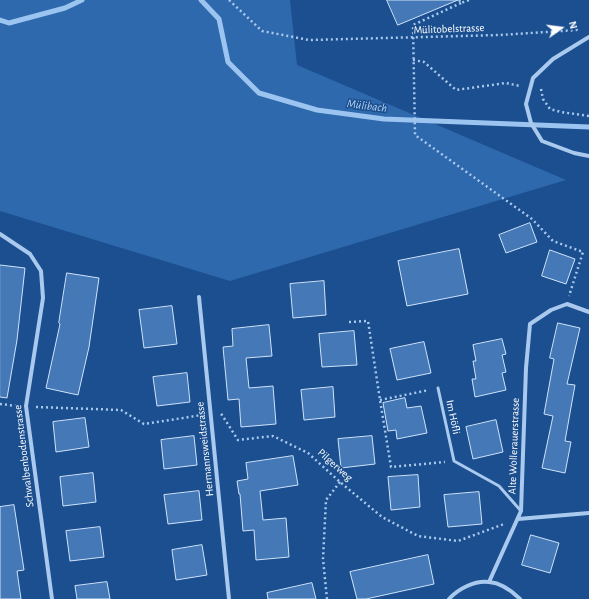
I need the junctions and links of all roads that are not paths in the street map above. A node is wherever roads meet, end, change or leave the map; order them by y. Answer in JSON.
{"nodes":[{"id":1,"x":589,"y":38,"type":"edge"},
{"id":2,"x":589,"y":156,"type":"edge"},
{"id":3,"x":0,"y":234,"type":"edge"},
{"id":4,"x":199,"y":297,"type":"dead end"},
{"id":5,"x":589,"y":312,"type":"edge"},
{"id":6,"x":438,"y":388,"type":"road end"},
{"id":7,"x":521,"y":512,"type":"junction"},
{"id":8,"x":589,"y":513,"type":"edge"},
{"id":9,"x":518,"y":519,"type":"junction"},
{"id":10,"x":490,"y":582,"type":"junction"},
{"id":11,"x":52,"y":599,"type":"edge"},
{"id":12,"x":229,"y":599,"type":"edge"},
{"id":13,"x":449,"y":599,"type":"edge"},
{"id":14,"x":520,"y":599,"type":"edge"}],
"edges":[{"from":1,"to":2,"type":"street"},
{"from":3,"to":11,"type":"street","name":"Schwalbenbodenstrasse"},
{"from":4,"to":12,"type":"street","name":"Hermannsweidstrasse"},
{"from":5,"to":7,"type":"street","name":"Alte Wollerauerstrasse"},
{"from":6,"to":7,"type":"lane","name":"Im Höfli"},
{"from":7,"to":9,"type":"street","name":"Alte Wollerauerstrasse"},
{"from":8,"to":9,"type":"street"},
{"from":9,"to":10,"type":"street","name":"Alte Wollerauerstrasse"},
{"from":10,"to":13,"type":"street"},
{"from":10,"to":14,"type":"street"}]}
